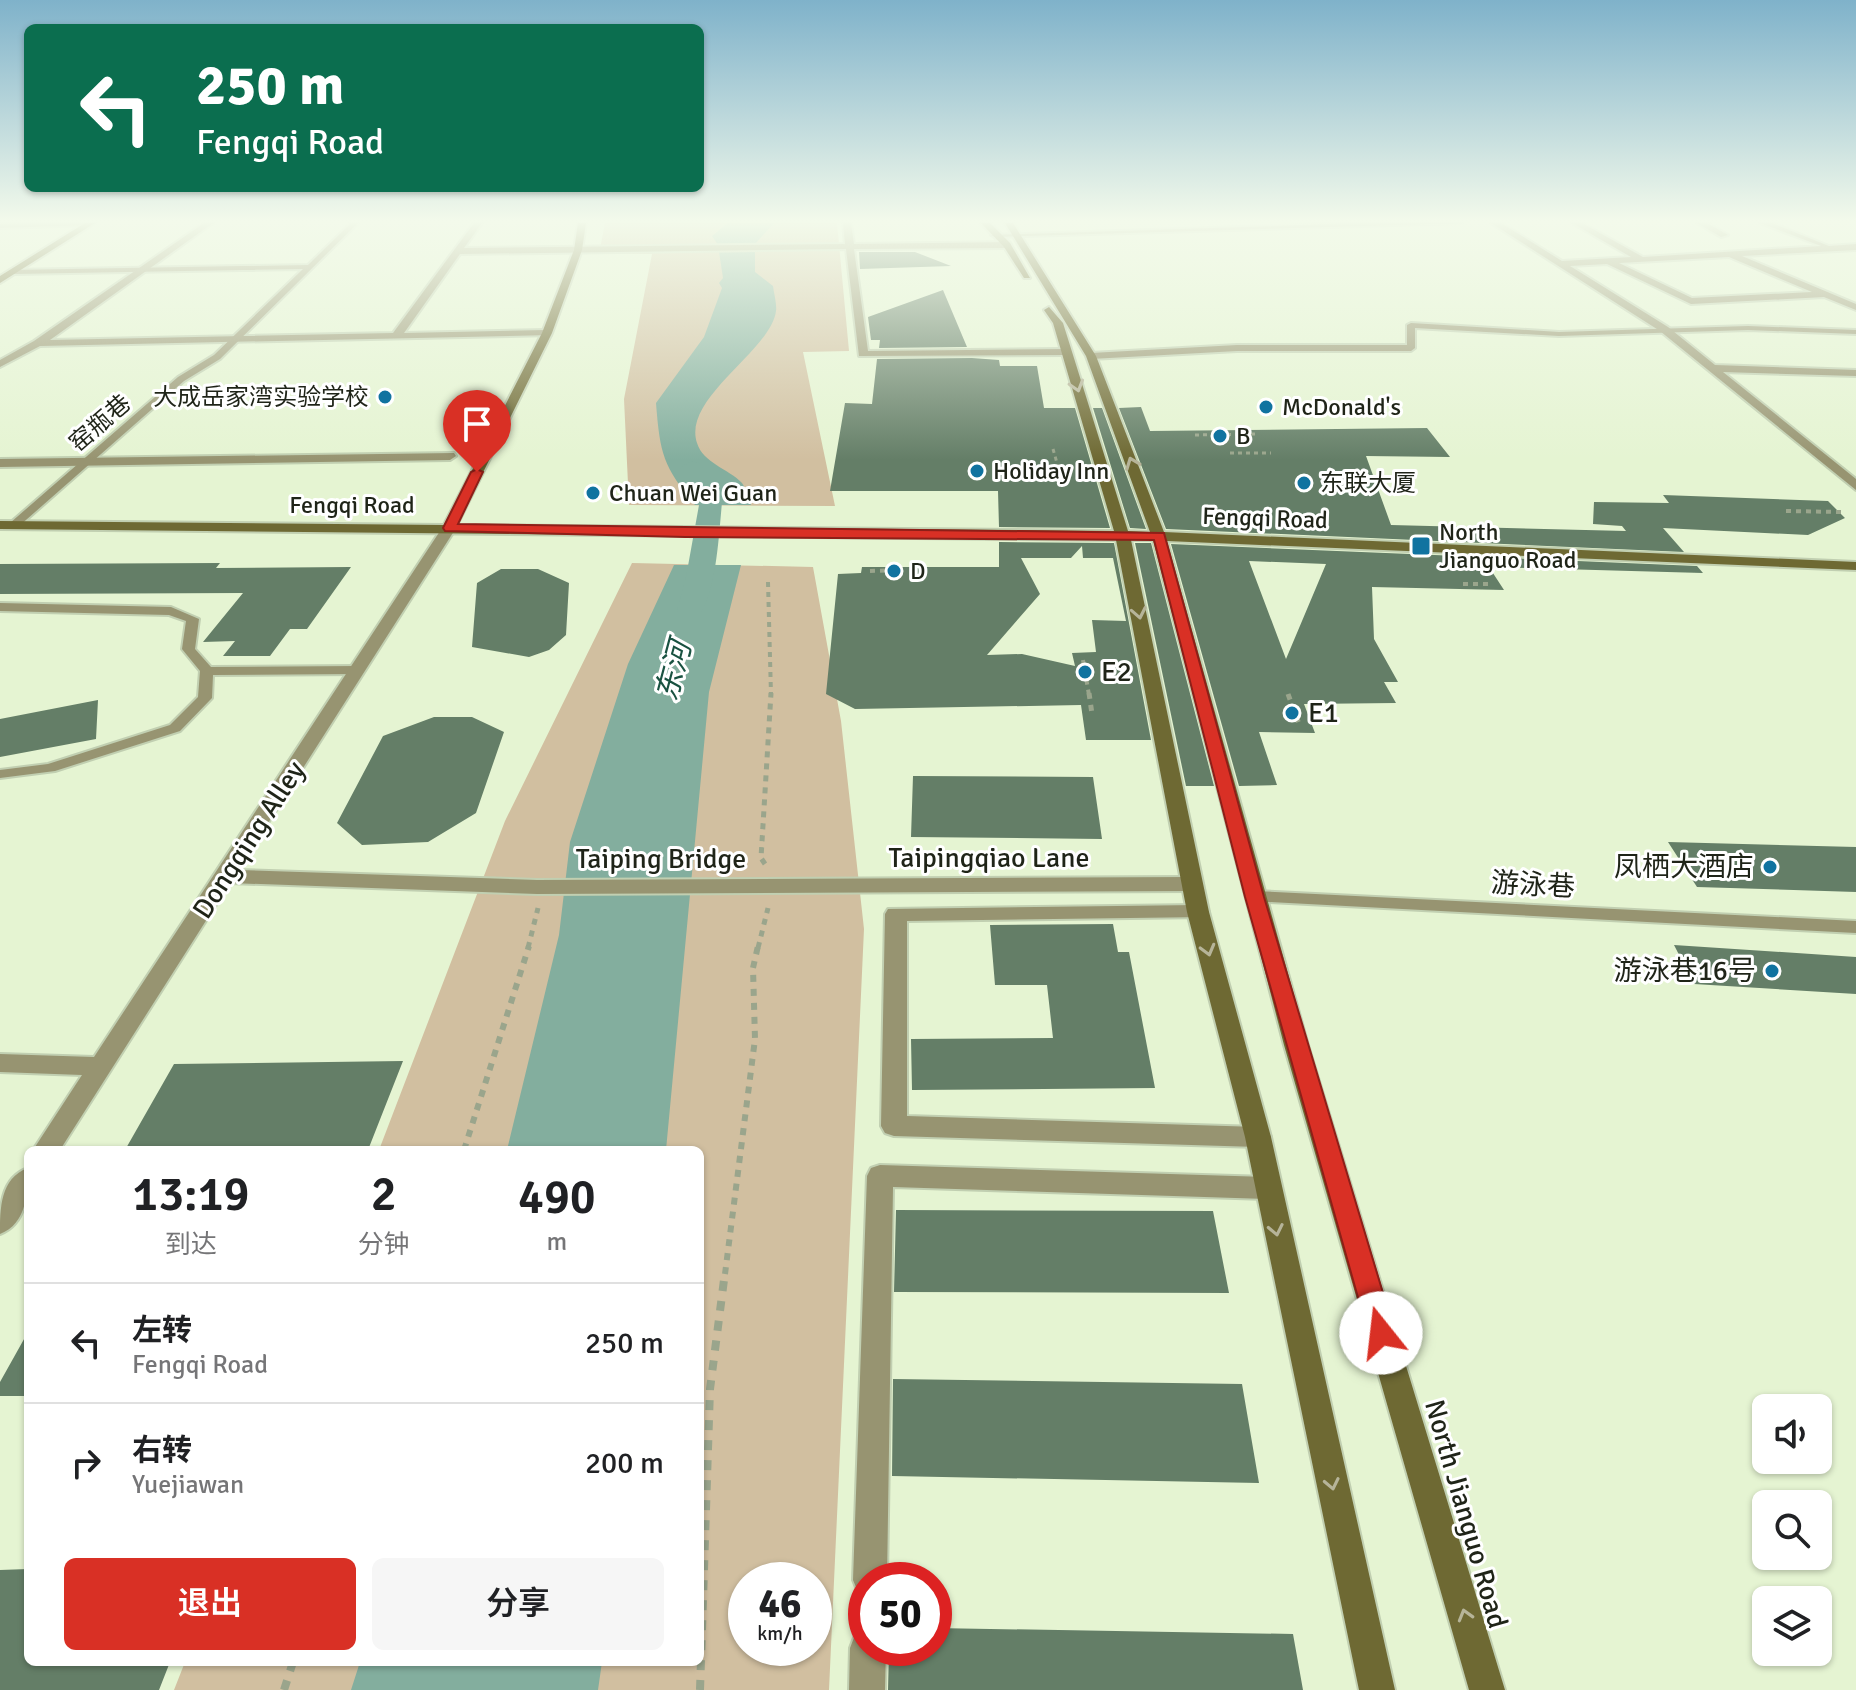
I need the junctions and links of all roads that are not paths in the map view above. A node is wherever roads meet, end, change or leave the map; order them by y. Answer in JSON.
{"nodes":[{"id":1,"x":95,"y":302,"type":"edge"},
{"id":2,"x":273,"y":302,"type":"edge"},
{"id":3,"x":421,"y":302,"type":"edge"},
{"id":4,"x":559,"y":302,"type":"edge"},
{"id":5,"x":856,"y":302,"type":"edge"},
{"id":6,"x":1044,"y":302,"type":"edge"},
{"id":7,"x":1058,"y":302,"type":"edge"},
{"id":8,"x":1620,"y":302,"type":"edge"},
{"id":9,"x":1664,"y":329,"type":"junction"},
{"id":10,"x":1856,"y":332,"type":"edge"},
{"id":11,"x":547,"y":333,"type":"junction"},
{"id":12,"x":396,"y":336,"type":"junction"},
{"id":13,"x":235,"y":339,"type":"junction"},
{"id":14,"x":38,"y":343,"type":"junction"},
{"id":15,"x":1066,"y":352,"type":"junction"},
{"id":16,"x":1091,"y":356,"type":"junction"},
{"id":17,"x":0,"y":364,"type":"edge"},
{"id":18,"x":1711,"y":368,"type":"junction"},
{"id":19,"x":1856,"y":373,"type":"edge"},
{"id":20,"x":450,"y":456,"type":"dead end"},
{"id":21,"x":87,"y":461,"type":"junction"},
{"id":22,"x":0,"y":463,"type":"edge"},
{"id":23,"x":1856,"y":486,"type":"edge"},
{"id":24,"x":7,"y":525,"type":"edge"},
{"id":25,"x":449,"y":528,"type":"junction"},
{"id":26,"x":1159,"y":536,"type":"junction"},
{"id":27,"x":1123,"y":537,"type":"junction"},
{"id":28,"x":1856,"y":566,"type":"edge"},
{"id":29,"x":0,"y":607,"type":"edge"},
{"id":30,"x":358,"y":670,"type":"junction"},
{"id":31,"x":207,"y":671,"type":"junction"},
{"id":32,"x":0,"y":774,"type":"edge"},
{"id":33,"x":226,"y":876,"type":"junction"},
{"id":34,"x":1193,"y":884,"type":"junction"},
{"id":35,"x":785,"y":887,"type":"joint"},
{"id":36,"x":1255,"y":897,"type":"junction"},
{"id":37,"x":1198,"y":912,"type":"junction"},
{"id":38,"x":1856,"y":927,"type":"edge"},
{"id":39,"x":0,"y":1063,"type":"edge"},
{"id":40,"x":101,"y":1066,"type":"junction"},
{"id":41,"x":1258,"y":1137,"type":"junction"},
{"id":42,"x":49,"y":1146,"type":"edge"},
{"id":43,"x":24,"y":1185,"type":"edge"},
{"id":44,"x":1267,"y":1188,"type":"junction"},
{"id":45,"x":0,"y":1222,"type":"edge"},
{"id":46,"x":870,"y":1562,"type":"edge"},
{"id":47,"x":868,"y":1666,"type":"edge"},
{"id":48,"x":867,"y":1690,"type":"edge"},
{"id":49,"x":1377,"y":1690,"type":"edge"},
{"id":50,"x":1487,"y":1690,"type":"edge"}],
"edges":[{"from":1,"to":14,"type":"street"},
{"from":2,"to":13,"type":"lane","name":"窑瓶巷"},
{"from":3,"to":12,"type":"street"},
{"from":4,"to":11,"type":"main road"},
{"from":5,"to":15,"type":"street"},
{"from":6,"to":15,"type":"main road"},
{"from":7,"to":16,"type":"main road","name":"North Jianguo Road"},
{"from":8,"to":9,"type":"street"},
{"from":9,"to":10,"type":"lane"},
{"from":9,"to":16,"type":"lane"},
{"from":9,"to":18,"type":"street"},
{"from":11,"to":12,"type":"street"},
{"from":11,"to":25,"type":"main road"},
{"from":12,"to":13,"type":"street"},
{"from":13,"to":14,"type":"street"},
{"from":13,"to":21,"type":"lane","name":"窑瓶巷"},
{"from":14,"to":17,"type":"street"},
{"from":15,"to":27,"type":"main road","one_way":true},
{"from":26,"to":16,"type":"main road","name":"North Jianguo Road","one_way":true},
{"from":18,"to":19,"type":"street"},
{"from":18,"to":23,"type":"street"},
{"from":20,"to":21,"type":"street"},
{"from":21,"to":22,"type":"street"},
{"from":21,"to":24,"type":"lane","name":"窑瓶巷"},
{"from":24,"to":25,"type":"main road","name":"Fengqi Road"},
{"from":25,"to":27,"type":"main road","name":"Fengqi Road"},
{"from":25,"to":30,"type":"street","name":"Dongqing Alley"},
{"from":26,"to":27,"type":"main road","name":"Fengqi Road"},
{"from":26,"to":28,"type":"main road","name":"Fengqi Road"},
{"from":26,"to":36,"type":"main road","name":"North Jianguo Road"},
{"from":27,"to":34,"type":"main road","one_way":true},
{"from":29,"to":31,"type":"lane"},
{"from":30,"to":31,"type":"lane"},
{"from":30,"to":33,"type":"street","name":"Dongqing Alley"},
{"from":31,"to":32,"type":"lane"},
{"from":33,"to":35,"type":"street","name":"Taiping Bridge"},
{"from":33,"to":40,"type":"street","name":"Dongqing Alley"},
{"from":34,"to":35,"type":"street","name":"Taipingqiao Lane"},
{"from":34,"to":37,"type":"main road"},
{"from":36,"to":38,"type":"lane","name":"游泳巷"},
{"from":50,"to":36,"type":"main road","name":"North Jianguo Road","one_way":true},
{"from":37,"to":41,"type":"main road","one_way":true},
{"from":37,"to":41,"type":"street"},
{"from":39,"to":40,"type":"street"},
{"from":40,"to":42,"type":"street","name":"Dongqing Alley"},
{"from":41,"to":44,"type":"main road"},
{"from":43,"to":45,"type":"street"},
{"from":44,"to":46,"type":"street"},
{"from":44,"to":49,"type":"main road","one_way":true},
{"from":47,"to":48,"type":"street"}]}
